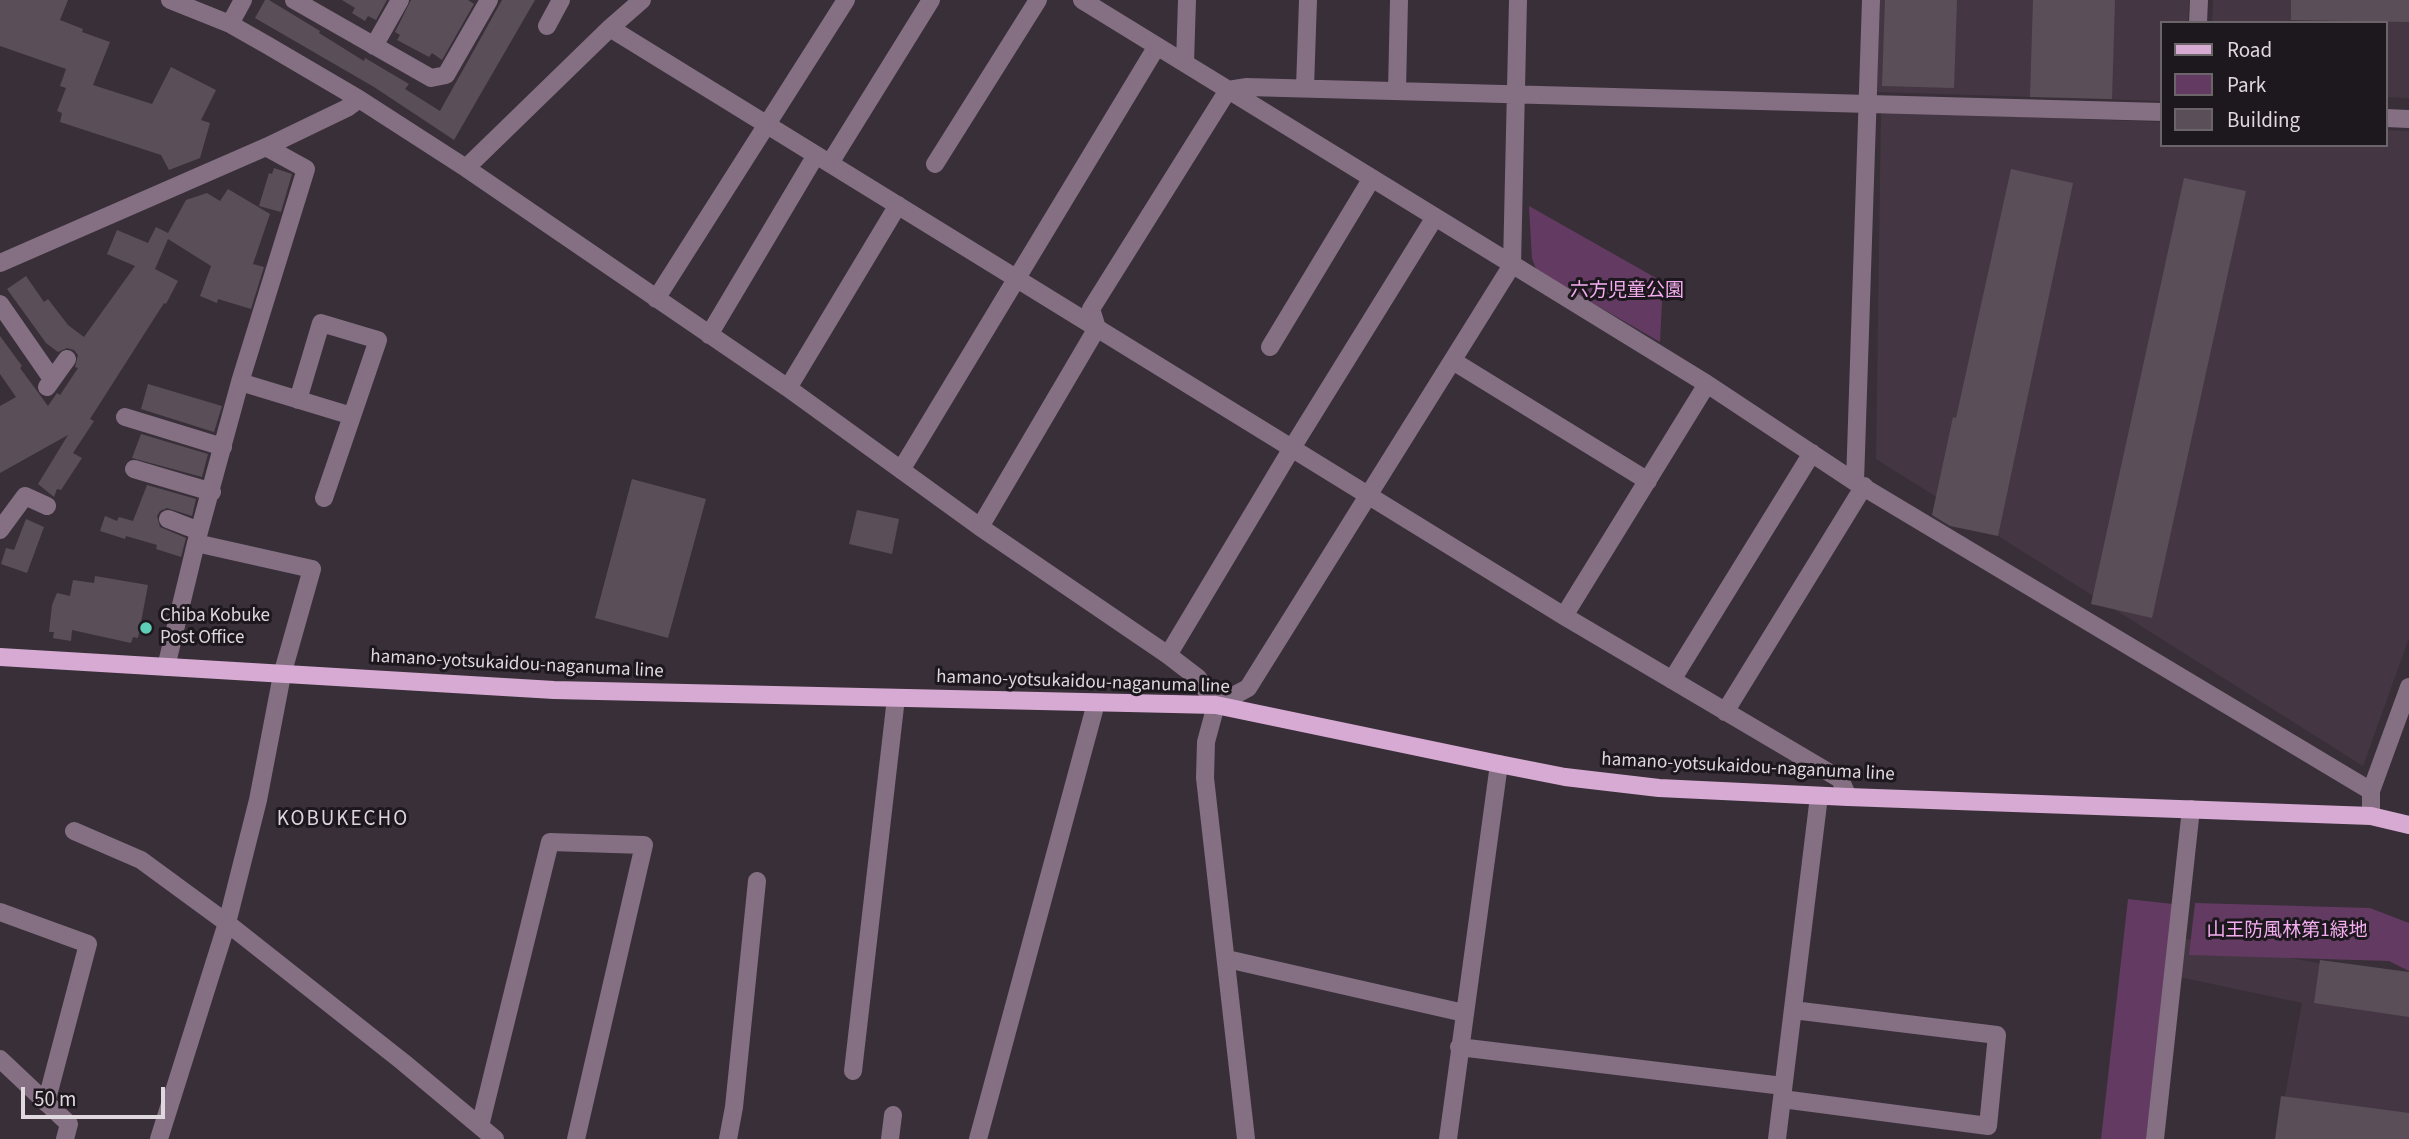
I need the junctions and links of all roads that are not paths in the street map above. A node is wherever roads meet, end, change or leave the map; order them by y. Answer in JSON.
{"nodes":[{"id":1,"x":170,"y":0,"type":"edge"},
{"id":2,"x":243,"y":0,"type":"edge"},
{"id":3,"x":294,"y":0,"type":"edge"},
{"id":4,"x":400,"y":0,"type":"edge"},
{"id":5,"x":489,"y":0,"type":"edge"},
{"id":6,"x":561,"y":0,"type":"edge"},
{"id":7,"x":642,"y":0,"type":"edge"},
{"id":8,"x":846,"y":0,"type":"edge"},
{"id":9,"x":931,"y":0,"type":"edge"},
{"id":10,"x":1038,"y":0,"type":"edge"},
{"id":11,"x":1082,"y":0,"type":"edge"},
{"id":12,"x":1187,"y":0,"type":"edge"},
{"id":13,"x":1308,"y":0,"type":"edge"},
{"id":14,"x":1399,"y":0,"type":"edge"},
{"id":15,"x":1518,"y":0,"type":"edge"},
{"id":16,"x":1871,"y":0,"type":"edge"},
{"id":17,"x":2199,"y":0,"type":"edge"},
{"id":18,"x":2198,"y":21,"type":"edge"},
{"id":19,"x":230,"y":24,"type":"junction"},
{"id":20,"x":547,"y":26,"type":"dead end"},
{"id":21,"x":610,"y":27,"type":"junction"},
{"id":22,"x":374,"y":46,"type":"junction"},
{"id":23,"x":1157,"y":46,"type":"junction"},
{"id":24,"x":1185,"y":63,"type":"junction"},
{"id":25,"x":1306,"y":88,"type":"junction"},
{"id":26,"x":1228,"y":90,"type":"junction"},
{"id":27,"x":1397,"y":91,"type":"junction"},
{"id":28,"x":1516,"y":95,"type":"junction"},
{"id":29,"x":359,"y":99,"type":"junction"},
{"id":30,"x":1869,"y":104,"type":"junction"},
{"id":31,"x":2160,"y":113,"type":"edge"},
{"id":32,"x":2388,"y":118,"type":"edge"},
{"id":33,"x":2409,"y":119,"type":"edge"},
{"id":34,"x":766,"y":124,"type":"junction"},
{"id":35,"x":266,"y":147,"type":"junction"},
{"id":36,"x":823,"y":159,"type":"junction"},
{"id":37,"x":935,"y":164,"type":"dead end"},
{"id":38,"x":466,"y":168,"type":"junction"},
{"id":39,"x":1372,"y":178,"type":"junction"},
{"id":40,"x":898,"y":205,"type":"junction"},
{"id":41,"x":1435,"y":217,"type":"junction"},
{"id":42,"x":0,"y":263,"type":"edge"},
{"id":43,"x":1513,"y":265,"type":"junction"},
{"id":44,"x":1016,"y":278,"type":"junction"},
{"id":45,"x":656,"y":299,"type":"junction"},
{"id":46,"x":0,"y":304,"type":"edge"},
{"id":47,"x":1097,"y":328,"type":"junction"},
{"id":48,"x":709,"y":335,"type":"junction"},
{"id":49,"x":1270,"y":347,"type":"dead end"},
{"id":50,"x":67,"y":359,"type":"dead end"},
{"id":51,"x":1452,"y":361,"type":"junction"},
{"id":52,"x":240,"y":382,"type":"junction"},
{"id":53,"x":1707,"y":384,"type":"junction"},
{"id":54,"x":788,"y":388,"type":"junction"},
{"id":55,"x":298,"y":400,"type":"junction"},
{"id":56,"x":352,"y":416,"type":"junction"},
{"id":57,"x":125,"y":418,"type":"dead end"},
{"id":58,"x":223,"y":447,"type":"junction"},
{"id":59,"x":1292,"y":448,"type":"junction"},
{"id":60,"x":1812,"y":453,"type":"junction"},
{"id":61,"x":134,"y":469,"type":"dead end"},
{"id":62,"x":901,"y":470,"type":"junction"},
{"id":63,"x":1647,"y":481,"type":"junction"},
{"id":64,"x":1860,"y":484,"type":"junction"},
{"id":65,"x":212,"y":492,"type":"junction"},
{"id":66,"x":1369,"y":496,"type":"junction"},
{"id":67,"x":324,"y":498,"type":"dead end"},
{"id":68,"x":47,"y":506,"type":"dead end"},
{"id":69,"x":167,"y":519,"type":"dead end"},
{"id":70,"x":980,"y":527,"type":"junction"},
{"id":71,"x":0,"y":530,"type":"edge"},
{"id":72,"x":198,"y":537,"type":"junction"},
{"id":73,"x":1564,"y":616,"type":"junction"},
{"id":74,"x":1168,"y":654,"type":"junction"},
{"id":75,"x":0,"y":657,"type":"edge"},
{"id":76,"x":166,"y":667,"type":"junction"},
{"id":77,"x":282,"y":675,"type":"junction"},
{"id":78,"x":1672,"y":680,"type":"junction"},
{"id":79,"x":2409,"y":687,"type":"edge"},
{"id":80,"x":896,"y":698,"type":"junction"},
{"id":81,"x":1096,"y":703,"type":"junction"},
{"id":82,"x":1216,"y":705,"type":"junction"},
{"id":83,"x":1725,"y":712,"type":"junction"},
{"id":84,"x":1499,"y":764,"type":"junction"},
{"id":85,"x":2371,"y":791,"type":"junction"},
{"id":86,"x":1819,"y":796,"type":"junction"},
{"id":87,"x":1848,"y":797,"type":"junction"},
{"id":88,"x":2191,"y":809,"type":"junction"},
{"id":89,"x":2371,"y":816,"type":"junction"},
{"id":90,"x":2409,"y":825,"type":"edge"},
{"id":91,"x":74,"y":831,"type":"dead end"},
{"id":92,"x":757,"y":881,"type":"dead end"},
{"id":93,"x":0,"y":912,"type":"edge"},
{"id":94,"x":227,"y":923,"type":"junction"},
{"id":95,"x":1227,"y":959,"type":"junction"},
{"id":96,"x":1793,"y":1010,"type":"junction"},
{"id":97,"x":1464,"y":1013,"type":"junction"},
{"id":98,"x":1460,"y":1047,"type":"junction"},
{"id":99,"x":0,"y":1059,"type":"edge"},
{"id":100,"x":853,"y":1071,"type":"dead end"},
{"id":101,"x":1782,"y":1092,"type":"junction"},
{"id":102,"x":47,"y":1103,"type":"junction"},
{"id":103,"x":893,"y":1115,"type":"dead end"},
{"id":104,"x":480,"y":1126,"type":"junction"},
{"id":105,"x":65,"y":1139,"type":"edge"},
{"id":106,"x":159,"y":1139,"type":"edge"},
{"id":107,"x":495,"y":1139,"type":"edge"},
{"id":108,"x":576,"y":1139,"type":"edge"},
{"id":109,"x":728,"y":1139,"type":"edge"},
{"id":110,"x":890,"y":1139,"type":"edge"},
{"id":111,"x":978,"y":1139,"type":"edge"},
{"id":112,"x":1246,"y":1139,"type":"edge"},
{"id":113,"x":1448,"y":1139,"type":"edge"},
{"id":114,"x":1777,"y":1139,"type":"edge"},
{"id":115,"x":2155,"y":1139,"type":"edge"}],
"edges":[{"from":1,"to":19,"type":"street"},
{"from":2,"to":19,"type":"street"},
{"from":3,"to":22,"type":"street"},
{"from":4,"to":22,"type":"street"},
{"from":5,"to":22,"type":"street"},
{"from":6,"to":20,"type":"street"},
{"from":7,"to":21,"type":"street"},
{"from":8,"to":34,"type":"street"},
{"from":9,"to":36,"type":"street"},
{"from":10,"to":37,"type":"street"},
{"from":11,"to":23,"type":"street"},
{"from":12,"to":24,"type":"street"},
{"from":13,"to":25,"type":"street"},
{"from":14,"to":27,"type":"street"},
{"from":15,"to":28,"type":"street"},
{"from":16,"to":30,"type":"street"},
{"from":17,"to":18,"type":"street"},
{"from":19,"to":29,"type":"street"},
{"from":21,"to":34,"type":"street"},
{"from":21,"to":38,"type":"street"},
{"from":23,"to":24,"type":"street"},
{"from":23,"to":44,"type":"street"},
{"from":24,"to":26,"type":"street"},
{"from":25,"to":26,"type":"street"},
{"from":25,"to":27,"type":"street"},
{"from":26,"to":39,"type":"street"},
{"from":26,"to":47,"type":"street"},
{"from":27,"to":28,"type":"street"},
{"from":28,"to":30,"type":"street"},
{"from":28,"to":43,"type":"street"},
{"from":29,"to":35,"type":"street"},
{"from":29,"to":38,"type":"street"},
{"from":30,"to":31,"type":"street"},
{"from":30,"to":64,"type":"street"},
{"from":32,"to":33,"type":"street"},
{"from":34,"to":36,"type":"street"},
{"from":34,"to":45,"type":"street"},
{"from":35,"to":42,"type":"street"},
{"from":35,"to":52,"type":"street"},
{"from":36,"to":40,"type":"street"},
{"from":36,"to":48,"type":"street"},
{"from":38,"to":45,"type":"street"},
{"from":39,"to":41,"type":"street"},
{"from":39,"to":49,"type":"street"},
{"from":40,"to":44,"type":"street"},
{"from":40,"to":54,"type":"street"},
{"from":41,"to":43,"type":"street"},
{"from":41,"to":59,"type":"street"},
{"from":43,"to":51,"type":"street"},
{"from":43,"to":53,"type":"street"},
{"from":44,"to":47,"type":"street"},
{"from":44,"to":62,"type":"street"},
{"from":45,"to":48,"type":"street"},
{"from":46,"to":50,"type":"street"},
{"from":47,"to":59,"type":"street"},
{"from":47,"to":70,"type":"street"},
{"from":48,"to":54,"type":"street"},
{"from":51,"to":63,"type":"street"},
{"from":51,"to":66,"type":"street"},
{"from":52,"to":55,"type":"street"},
{"from":52,"to":58,"type":"street"},
{"from":53,"to":60,"type":"street"},
{"from":53,"to":63,"type":"street"},
{"from":54,"to":62,"type":"street"},
{"from":55,"to":56,"type":"street"},
{"from":55,"to":56,"type":"street"},
{"from":56,"to":67,"type":"street"},
{"from":57,"to":58,"type":"street"},
{"from":58,"to":65,"type":"street"},
{"from":59,"to":66,"type":"street"},
{"from":59,"to":74,"type":"street"},
{"from":60,"to":64,"type":"street"},
{"from":60,"to":78,"type":"street"},
{"from":61,"to":65,"type":"street"},
{"from":62,"to":70,"type":"street"},
{"from":63,"to":73,"type":"street"},
{"from":64,"to":83,"type":"street"},
{"from":64,"to":85,"type":"street"},
{"from":65,"to":72,"type":"street"},
{"from":66,"to":73,"type":"street"},
{"from":66,"to":82,"type":"street"},
{"from":68,"to":71,"type":"street"},
{"from":69,"to":72,"type":"street"},
{"from":70,"to":74,"type":"street"},
{"from":72,"to":76,"type":"street"},
{"from":72,"to":77,"type":"street"},
{"from":73,"to":78,"type":"street"},
{"from":74,"to":82,"type":"street"},
{"from":75,"to":76,"type":"main road","name":"hamano-yotsukaidou-naganuma line"},
{"from":76,"to":77,"type":"main road","name":"hamano-yotsukaidou-naganuma line"},
{"from":77,"to":80,"type":"main road","name":"hamano-yotsukaidou-naganuma line"},
{"from":77,"to":94,"type":"street"},
{"from":78,"to":83,"type":"street"},
{"from":79,"to":85,"type":"street"},
{"from":80,"to":81,"type":"main road","name":"hamano-yotsukaidou-naganuma line"},
{"from":80,"to":100,"type":"street"},
{"from":81,"to":82,"type":"main road","name":"hamano-yotsukaidou-naganuma line"},
{"from":81,"to":111,"type":"street"},
{"from":82,"to":84,"type":"main road","name":"hamano-yotsukaidou-naganuma line"},
{"from":82,"to":95,"type":"street"},
{"from":83,"to":87,"type":"street"},
{"from":84,"to":86,"type":"main road","name":"hamano-yotsukaidou-naganuma line"},
{"from":84,"to":97,"type":"street"},
{"from":85,"to":89,"type":"street"},
{"from":86,"to":87,"type":"main road","name":"hamano-yotsukaidou-naganuma line"},
{"from":86,"to":96,"type":"street"},
{"from":87,"to":88,"type":"main road","name":"hamano-yotsukaidou-naganuma line"},
{"from":88,"to":89,"type":"main road","name":"hamano-yotsukaidou-naganuma line"},
{"from":88,"to":115,"type":"street"},
{"from":89,"to":90,"type":"main road","name":"hamano-yotsukaidou-naganuma line"},
{"from":91,"to":94,"type":"street"},
{"from":92,"to":109,"type":"street"},
{"from":93,"to":102,"type":"street"},
{"from":94,"to":104,"type":"street"},
{"from":94,"to":106,"type":"street"},
{"from":95,"to":97,"type":"street"},
{"from":95,"to":112,"type":"street"},
{"from":96,"to":101,"type":"street"},
{"from":96,"to":101,"type":"street"},
{"from":97,"to":98,"type":"street"},
{"from":98,"to":101,"type":"street"},
{"from":98,"to":113,"type":"street"},
{"from":99,"to":102,"type":"street"},
{"from":101,"to":114,"type":"street"},
{"from":102,"to":105,"type":"street"},
{"from":103,"to":110,"type":"street"},
{"from":104,"to":107,"type":"street"},
{"from":104,"to":108,"type":"street"}]}
